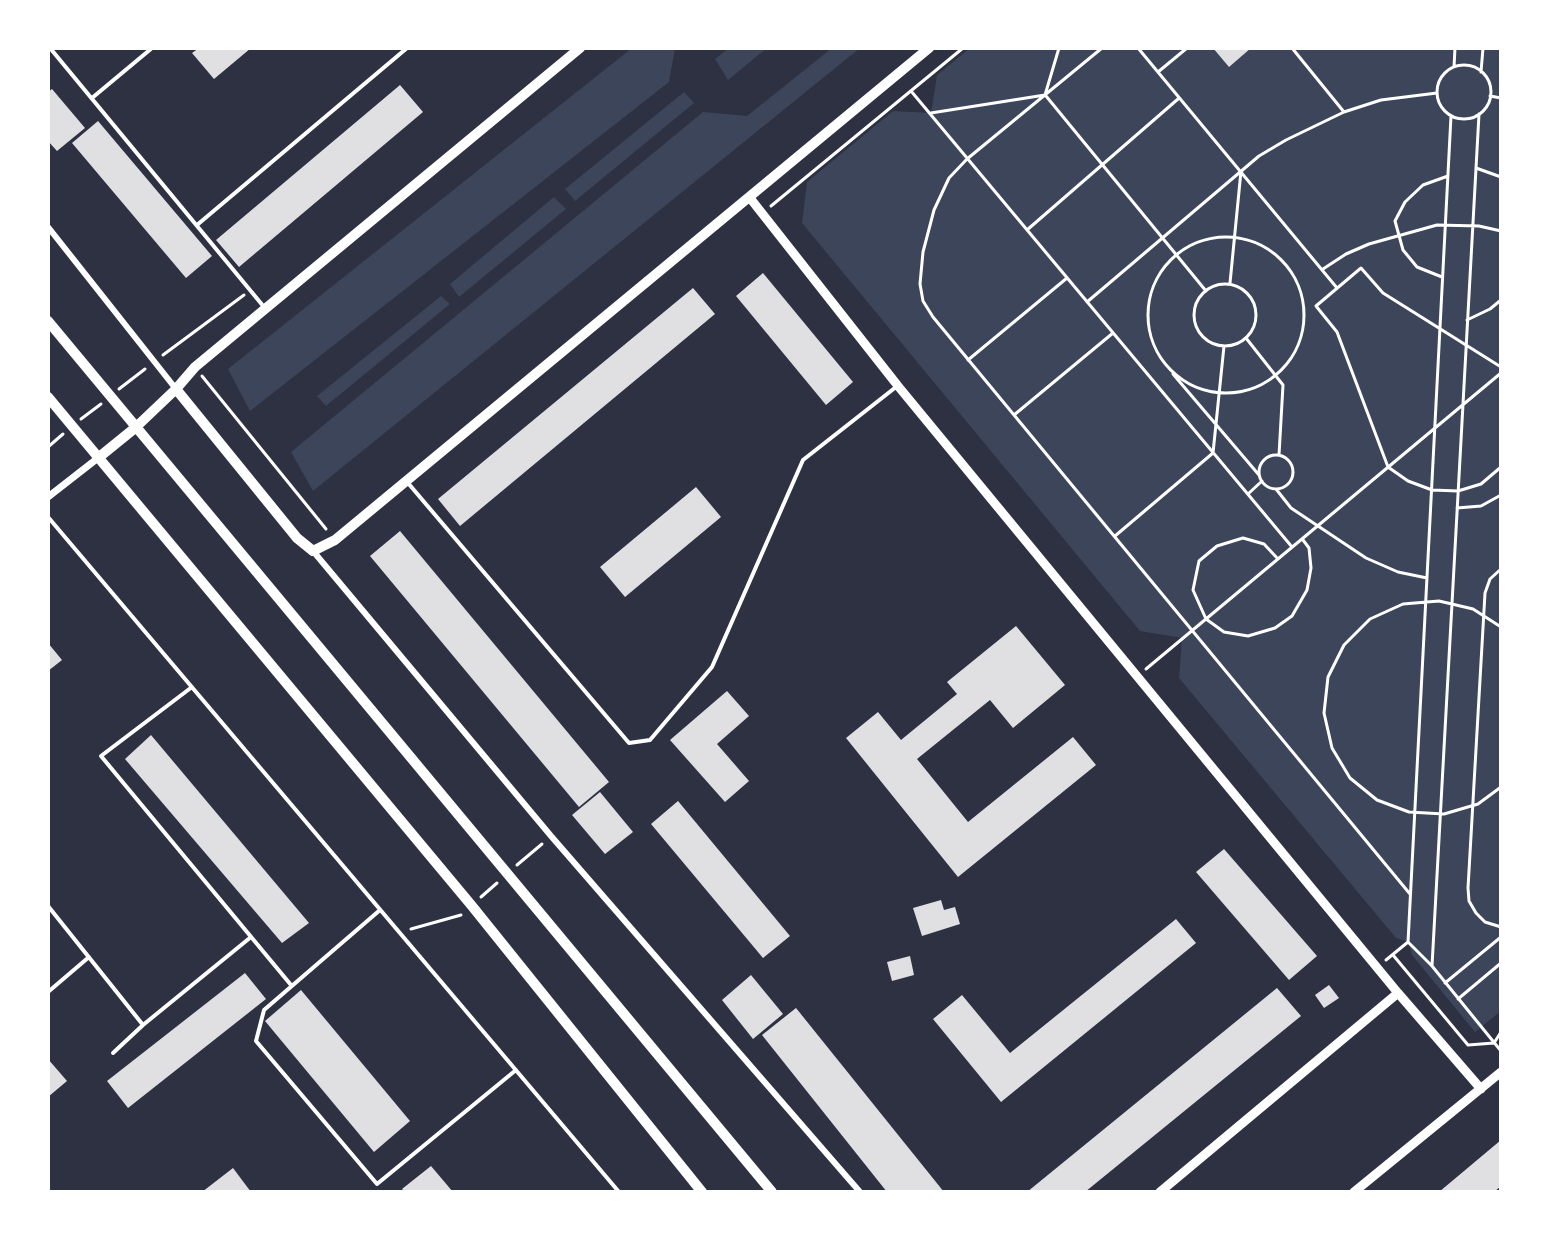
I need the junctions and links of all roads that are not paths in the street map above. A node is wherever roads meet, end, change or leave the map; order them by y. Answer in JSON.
{"nodes":[{"id":1,"x":50,"y":48,"type":"edge"},
{"id":2,"x":152,"y":48,"type":"edge"},
{"id":3,"x":407,"y":48,"type":"edge"},
{"id":4,"x":580,"y":48,"type":"edge"},
{"id":5,"x":929,"y":48,"type":"edge"},
{"id":6,"x":92,"y":98,"type":"junction"},
{"id":7,"x":750,"y":198,"type":"junction"},
{"id":8,"x":197,"y":225,"type":"junction"},
{"id":9,"x":48,"y":227,"type":"edge"},
{"id":10,"x":266,"y":308,"type":"junction"},
{"id":11,"x":48,"y":321,"type":"edge"},
{"id":12,"x":898,"y":386,"type":"junction"},
{"id":13,"x":176,"y":389,"type":"junction"},
{"id":14,"x":48,"y":397,"type":"edge"},
{"id":15,"x":135,"y":428,"type":"junction"},
{"id":16,"x":98,"y":458,"type":"junction"},
{"id":17,"x":406,"y":481,"type":"junction"},
{"id":18,"x":48,"y":497,"type":"edge"},
{"id":19,"x":48,"y":517,"type":"edge"},
{"id":20,"x":313,"y":551,"type":"junction"},
{"id":21,"x":192,"y":687,"type":"junction"},
{"id":22,"x":48,"y":906,"type":"edge"},
{"id":23,"x":380,"y":910,"type":"junction"},
{"id":24,"x":251,"y":937,"type":"junction"},
{"id":25,"x":89,"y":957,"type":"junction"},
{"id":26,"x":291,"y":985,"type":"junction"},
{"id":27,"x":48,"y":992,"type":"edge"},
{"id":28,"x":1398,"y":993,"type":"junction"},
{"id":29,"x":143,"y":1025,"type":"junction"},
{"id":30,"x":113,"y":1053,"type":"dead end"},
{"id":31,"x":516,"y":1070,"type":"junction"},
{"id":32,"x":1501,"y":1072,"type":"edge"},
{"id":33,"x":1481,"y":1089,"type":"junction"},
{"id":34,"x":619,"y":1192,"type":"edge"},
{"id":35,"x":702,"y":1192,"type":"edge"},
{"id":36,"x":772,"y":1192,"type":"edge"},
{"id":37,"x":860,"y":1192,"type":"edge"},
{"id":38,"x":1160,"y":1192,"type":"edge"},
{"id":39,"x":1354,"y":1192,"type":"edge"}],
"edges":[{"from":1,"to":6,"type":"lane"},
{"from":2,"to":6,"type":"lane"},
{"from":3,"to":8,"type":"lane"},
{"from":4,"to":10,"type":"main road"},
{"from":5,"to":7,"type":"main road"},
{"from":6,"to":8,"type":"lane"},
{"from":7,"to":12,"type":"street"},
{"from":7,"to":17,"type":"main road"},
{"from":8,"to":10,"type":"lane"},
{"from":9,"to":13,"type":"street"},
{"from":10,"to":13,"type":"main road"},
{"from":11,"to":15,"type":"main road"},
{"from":12,"to":17,"type":"lane"},
{"from":12,"to":28,"type":"street"},
{"from":13,"to":15,"type":"main road"},
{"from":13,"to":20,"type":"main road"},
{"from":14,"to":16,"type":"main road"},
{"from":15,"to":16,"type":"main road"},
{"from":15,"to":36,"type":"main road"},
{"from":16,"to":18,"type":"street"},
{"from":16,"to":35,"type":"main road"},
{"from":17,"to":20,"type":"main road"},
{"from":19,"to":21,"type":"lane"},
{"from":20,"to":37,"type":"street"},
{"from":21,"to":23,"type":"lane"},
{"from":21,"to":24,"type":"lane"},
{"from":22,"to":25,"type":"lane"},
{"from":23,"to":26,"type":"lane"},
{"from":23,"to":31,"type":"lane"},
{"from":24,"to":26,"type":"lane"},
{"from":24,"to":29,"type":"lane"},
{"from":25,"to":27,"type":"lane"},
{"from":25,"to":29,"type":"lane"},
{"from":26,"to":31,"type":"lane"},
{"from":28,"to":33,"type":"street"},
{"from":28,"to":38,"type":"street"},
{"from":29,"to":30,"type":"lane"},
{"from":31,"to":34,"type":"lane"},
{"from":32,"to":33,"type":"street"},
{"from":33,"to":39,"type":"street"}]}
